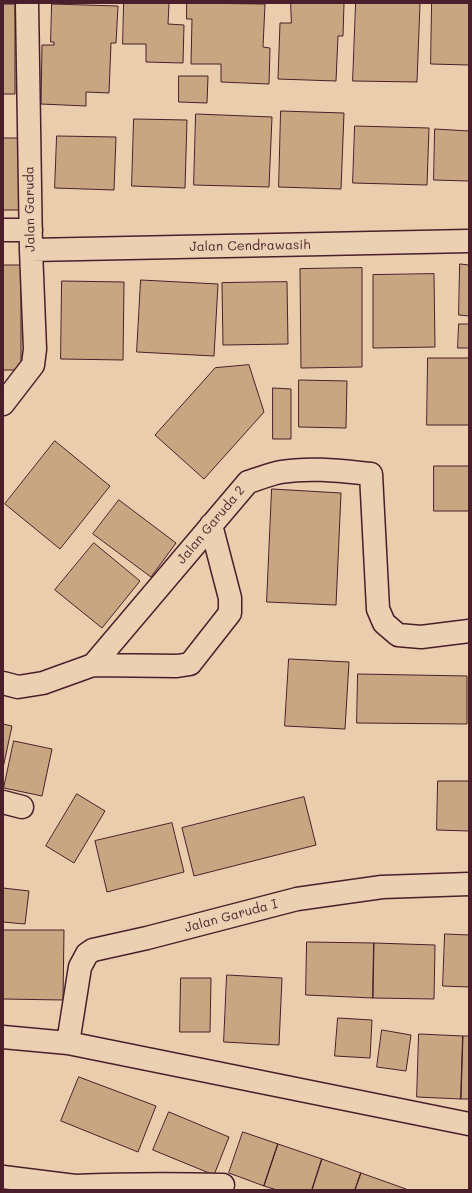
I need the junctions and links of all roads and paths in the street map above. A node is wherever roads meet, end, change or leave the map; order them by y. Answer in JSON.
{"nodes":[{"id":1,"x":27,"y":3,"type":"edge"},
{"id":2,"x":3,"y":230,"type":"edge"},
{"id":3,"x":31,"y":240,"type":"junction"},
{"id":4,"x":469,"y":241,"type":"edge"},
{"id":5,"x":3,"y":404,"type":"edge"},
{"id":6,"x":211,"y":525,"type":"junction"},
{"id":7,"x":469,"y":631,"type":"edge"},
{"id":8,"x":93,"y":665,"type":"junction"},
{"id":9,"x":3,"y":683,"type":"edge"},
{"id":10,"x":469,"y":884,"type":"edge"},
{"id":11,"x":3,"y":1037,"type":"edge"},
{"id":12,"x":68,"y":1043,"type":"junction"},
{"id":13,"x":469,"y":1124,"type":"edge"},
{"id":14,"x":3,"y":1178,"type":"edge"},
{"id":15,"x":223,"y":1185,"type":"dead end"},
{"id":16,"x":75,"y":1188,"type":"edge"}],
"edges":[{"from":1,"to":3,"type":"street","name":"Jalan Garuda"},
{"from":2,"to":3,"type":"street","name":"Jalan Cendrawasih"},
{"from":3,"to":4,"type":"street","name":"Jalan Cendrawasih"},
{"from":3,"to":5,"type":"street","name":"Jalan Garuda"},
{"from":6,"to":7,"type":"street","name":"Jalan Garuda 2"},
{"from":6,"to":8,"type":"street","name":"Jalan Garuda 2"},
{"from":6,"to":8,"type":"street"},
{"from":8,"to":9,"type":"street"},
{"from":10,"to":12,"type":"street","name":"Jalan Garuda I"},
{"from":11,"to":12,"type":"street"},
{"from":12,"to":13,"type":"street"},
{"from":14,"to":16,"type":"street"},
{"from":15,"to":16,"type":"street"}]}
